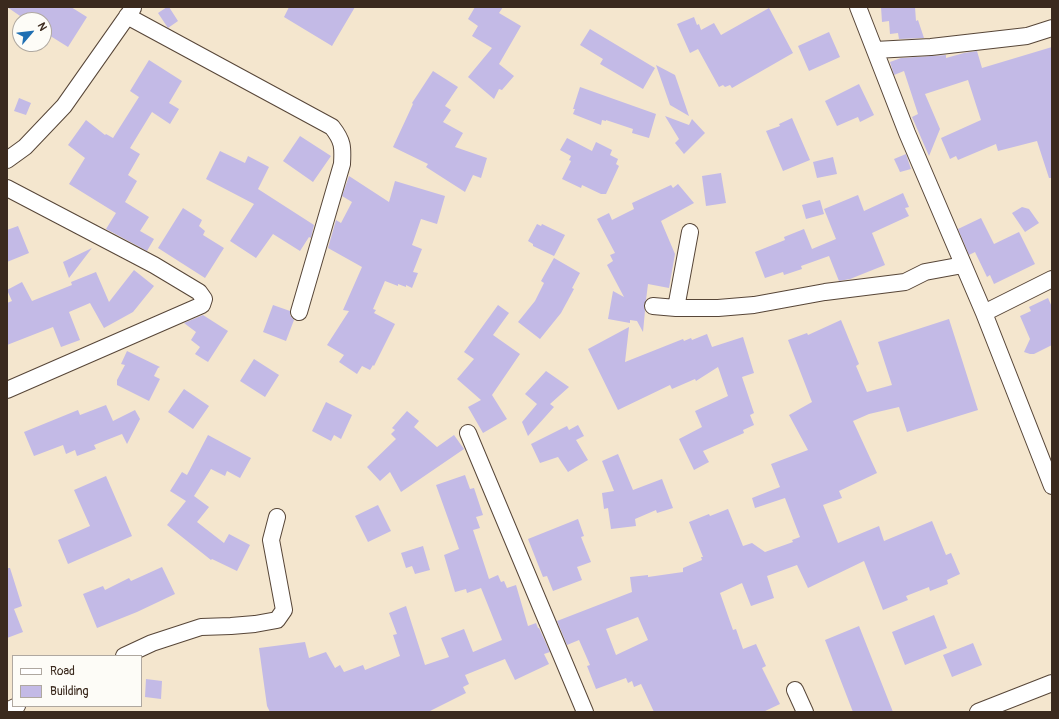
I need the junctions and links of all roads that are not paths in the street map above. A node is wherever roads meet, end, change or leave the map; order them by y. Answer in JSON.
{"nodes":[{"id":1,"x":858,"y":7,"type":"edge"},
{"id":2,"x":130,"y":12,"type":"edge"},
{"id":3,"x":1052,"y":28,"type":"edge"},
{"id":4,"x":875,"y":50,"type":"junction"},
{"id":5,"x":7,"y":160,"type":"edge"},
{"id":6,"x":7,"y":188,"type":"edge"},
{"id":7,"x":690,"y":232,"type":"dead end"},
{"id":8,"x":963,"y":265,"type":"junction"},
{"id":9,"x":1052,"y":279,"type":"edge"},
{"id":10,"x":653,"y":306,"type":"dead end"},
{"id":11,"x":676,"y":308,"type":"junction"},
{"id":12,"x":299,"y":312,"type":"dead end"},
{"id":13,"x":984,"y":313,"type":"junction"},
{"id":14,"x":7,"y":390,"type":"edge"},
{"id":15,"x":468,"y":433,"type":"dead end"},
{"id":16,"x":1052,"y":486,"type":"edge"},
{"id":17,"x":277,"y":517,"type":"dead end"},
{"id":18,"x":126,"y":655,"type":"edge"},
{"id":19,"x":1052,"y":683,"type":"edge"},
{"id":20,"x":795,"y":690,"type":"dead end"},
{"id":21,"x":585,"y":712,"type":"edge"},
{"id":22,"x":805,"y":712,"type":"edge"},
{"id":23,"x":978,"y":712,"type":"edge"}],
"edges":[{"from":1,"to":4,"type":"street"},
{"from":2,"to":5,"type":"street"},
{"from":2,"to":12,"type":"street"},
{"from":3,"to":4,"type":"street"},
{"from":4,"to":8,"type":"street"},
{"from":6,"to":14,"type":"street"},
{"from":7,"to":11,"type":"street"},
{"from":8,"to":11,"type":"street"},
{"from":8,"to":13,"type":"street"},
{"from":9,"to":13,"type":"street"},
{"from":10,"to":11,"type":"street"},
{"from":13,"to":16,"type":"street"},
{"from":15,"to":21,"type":"street"},
{"from":17,"to":18,"type":"street"},
{"from":19,"to":23,"type":"street"},
{"from":20,"to":22,"type":"street"}]}
